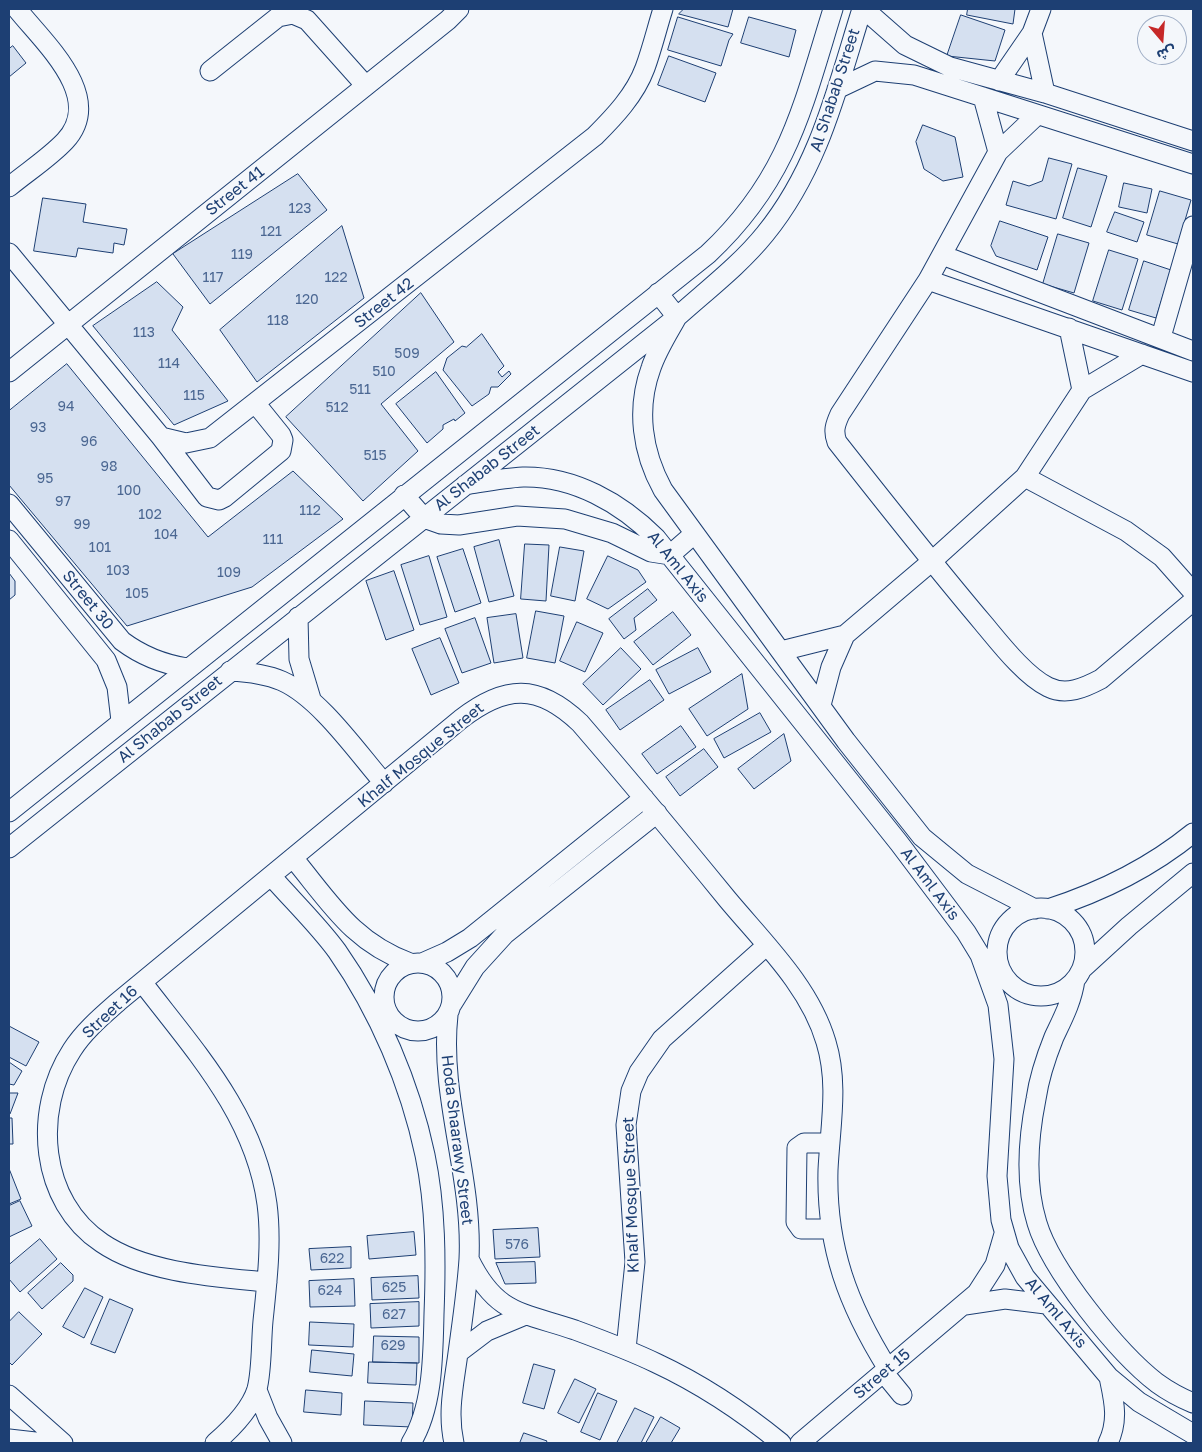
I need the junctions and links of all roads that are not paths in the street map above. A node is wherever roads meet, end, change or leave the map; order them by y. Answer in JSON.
{"nodes":[{"id":1,"x":17,"y":9,"type":"edge"},
{"id":2,"x":459,"y":9,"type":"edge"},
{"id":3,"x":663,"y":9,"type":"edge"},
{"id":4,"x":833,"y":9,"type":"edge"},
{"id":5,"x":863,"y":9,"type":"edge"},
{"id":6,"x":1041,"y":9,"type":"edge"},
{"id":7,"x":1032,"y":33,"type":"junction"},
{"id":8,"x":210,"y":71,"type":"dead end"},
{"id":9,"x":948,"y":75,"type":"junction"},
{"id":10,"x":999,"y":81,"type":"junction"},
{"id":11,"x":366,"y":86,"type":"junction"},
{"id":12,"x":837,"y":89,"type":"junction"},
{"id":13,"x":1045,"y":93,"type":"junction"},
{"id":14,"x":983,"y":97,"type":"junction"},
{"id":15,"x":1037,"y":115,"type":"junction"},
{"id":16,"x":1193,"y":141,"type":"edge"},
{"id":17,"x":998,"y":152,"type":"junction"},
{"id":18,"x":1193,"y":164,"type":"edge"},
{"id":19,"x":9,"y":187,"type":"edge"},
{"id":20,"x":1193,"y":226,"type":"edge"},
{"id":21,"x":9,"y":253,"type":"edge"},
{"id":22,"x":942,"y":255,"type":"junction"},
{"id":23,"x":928,"y":280,"type":"junction"},
{"id":24,"x":658,"y":293,"type":"junction"},
{"id":25,"x":677,"y":316,"type":"junction"},
{"id":26,"x":67,"y":325,"type":"junction"},
{"id":27,"x":1069,"y":328,"type":"junction"},
{"id":28,"x":1161,"y":337,"type":"junction"},
{"id":29,"x":1193,"y":351,"type":"edge"},
{"id":30,"x":1142,"y":354,"type":"junction"},
{"id":31,"x":9,"y":372,"type":"edge"},
{"id":32,"x":1193,"y":372,"type":"edge"},
{"id":33,"x":1082,"y":390,"type":"junction"},
{"id":34,"x":256,"y":404,"type":"junction"},
{"id":35,"x":161,"y":437,"type":"junction"},
{"id":36,"x":1025,"y":477,"type":"junction"},
{"id":37,"x":465,"y":485,"type":"junction"},
{"id":38,"x":404,"y":495,"type":"junction"},
{"id":39,"x":9,"y":504,"type":"edge"},
{"id":40,"x":424,"y":518,"type":"junction"},
{"id":41,"x":694,"y":534,"type":"junction"},
{"id":42,"x":9,"y":540,"type":"edge"},
{"id":43,"x":670,"y":555,"type":"junction"},
{"id":44,"x":931,"y":562,"type":"junction"},
{"id":45,"x":1193,"y":592,"type":"edge"},
{"id":46,"x":1193,"y":601,"type":"edge"},
{"id":47,"x":99,"y":613,"type":"junction"},
{"id":48,"x":298,"y":617,"type":"junction"},
{"id":49,"x":80,"y":627,"type":"junction"},
{"id":50,"x":845,"y":635,"type":"junction"},
{"id":51,"x":781,"y":651,"type":"junction"},
{"id":52,"x":187,"y":668,"type":"junction"},
{"id":53,"x":230,"y":671,"type":"junction"},
{"id":54,"x":311,"y":699,"type":"junction"},
{"id":55,"x":821,"y":705,"type":"junction"},
{"id":56,"x":121,"y":721,"type":"junction"},
{"id":57,"x":59,"y":770,"type":"junction"},
{"id":58,"x":384,"y":783,"type":"junction"},
{"id":59,"x":77,"y":793,"type":"junction"},
{"id":60,"x":644,"y":798,"type":"junction"},
{"id":61,"x":9,"y":812,"type":"edge"},
{"id":62,"x":657,"y":814,"type":"junction"},
{"id":63,"x":1193,"y":833,"type":"edge"},
{"id":64,"x":9,"y":848,"type":"edge"},
{"id":65,"x":294,"y":859,"type":"junction"},
{"id":66,"x":1193,"y":873,"type":"edge"},
{"id":67,"x":272,"y":877,"type":"junction"},
{"id":68,"x":1186,"y":885,"type":"edge"},
{"id":69,"x":1042,"y":909,"type":"junction"},
{"id":70,"x":766,"y":946,"type":"junction"},
{"id":71,"x":980,"y":954,"type":"junction"},
{"id":72,"x":416,"y":963,"type":"junction"},
{"id":73,"x":1003,"y":974,"type":"junction"},
{"id":74,"x":1079,"y":975,"type":"junction"},
{"id":75,"x":142,"y":982,"type":"junction"},
{"id":76,"x":366,"y":1000,"type":"junction"},
{"id":77,"x":998,"y":1005,"type":"junction"},
{"id":78,"x":385,"y":1008,"type":"junction"},
{"id":79,"x":450,"y":1010,"type":"junction"},
{"id":80,"x":404,"y":1029,"type":"junction"},
{"id":81,"x":398,"y":1068,"type":"junction"},
{"id":82,"x":830,"y":1142,"type":"junction"},
{"id":83,"x":831,"y":1229,"type":"junction"},
{"id":84,"x":1004,"y":1234,"type":"junction"},
{"id":85,"x":468,"y":1259,"type":"junction"},
{"id":86,"x":267,"y":1282,"type":"junction"},
{"id":87,"x":965,"y":1304,"type":"junction"},
{"id":88,"x":1046,"y":1304,"type":"junction"},
{"id":89,"x":523,"y":1316,"type":"junction"},
{"id":90,"x":1096,"y":1318,"type":"junction"},
{"id":91,"x":1076,"y":1336,"type":"junction"},
{"id":92,"x":626,"y":1349,"type":"junction"},
{"id":93,"x":458,"y":1353,"type":"junction"},
{"id":94,"x":886,"y":1371,"type":"junction"},
{"id":95,"x":1109,"y":1377,"type":"junction"},
{"id":96,"x":257,"y":1390,"type":"junction"},
{"id":97,"x":9,"y":1395,"type":"edge"},
{"id":98,"x":902,"y":1395,"type":"dead end"},
{"id":99,"x":1193,"y":1404,"type":"edge"},
{"id":100,"x":425,"y":1409,"type":"junction"},
{"id":101,"x":450,"y":1412,"type":"junction"},
{"id":102,"x":1193,"y":1434,"type":"edge"},
{"id":103,"x":9,"y":1439,"type":"edge"},
{"id":104,"x":44,"y":1443,"type":"edge"},
{"id":105,"x":63,"y":1443,"type":"edge"},
{"id":106,"x":216,"y":1443,"type":"edge"},
{"id":107,"x":282,"y":1443,"type":"edge"},
{"id":108,"x":411,"y":1443,"type":"edge"},
{"id":109,"x":454,"y":1443,"type":"edge"},
{"id":110,"x":781,"y":1443,"type":"edge"},
{"id":111,"x":800,"y":1443,"type":"edge"},
{"id":112,"x":1108,"y":1443,"type":"edge"}],
"edges":[{"from":1,"to":19,"type":"street"},
{"from":2,"to":11,"type":"street","name":"Street 41"},
{"from":3,"to":34,"type":"street","name":"Street 42"},
{"from":4,"to":24,"type":"street","name":"Al Shabab Street"},
{"from":5,"to":9,"type":"street"},
{"from":5,"to":12,"type":"street","name":"Al Shabab Street"},
{"from":6,"to":7,"type":"street"},
{"from":7,"to":10,"type":"street"},
{"from":7,"to":13,"type":"street"},
{"from":8,"to":11,"type":"street"},
{"from":9,"to":10,"type":"street"},
{"from":9,"to":12,"type":"street"},
{"from":9,"to":14,"type":"street"},
{"from":10,"to":13,"type":"street"},
{"from":11,"to":26,"type":"street","name":"Street 41"},
{"from":12,"to":25,"type":"street","name":"Al Shabab Street"},
{"from":13,"to":16,"type":"street"},
{"from":14,"to":15,"type":"street"},
{"from":14,"to":17,"type":"street"},
{"from":15,"to":17,"type":"street"},
{"from":15,"to":18,"type":"street"},
{"from":17,"to":22,"type":"street"},
{"from":20,"to":28,"type":"street"},
{"from":21,"to":26,"type":"street"},
{"from":22,"to":23,"type":"street"},
{"from":22,"to":28,"type":"street"},
{"from":23,"to":27,"type":"street"},
{"from":23,"to":44,"type":"street"},
{"from":24,"to":25,"type":"street"},
{"from":24,"to":38,"type":"street","name":"Al Shabab Street"},
{"from":25,"to":37,"type":"street","name":"Al Shabab Street"},
{"from":25,"to":41,"type":"street","name":"Al Aml Axis"},
{"from":26,"to":31,"type":"street","name":"Street 41"},
{"from":26,"to":35,"type":"street"},
{"from":27,"to":30,"type":"street"},
{"from":27,"to":33,"type":"street"},
{"from":28,"to":29,"type":"street"},
{"from":30,"to":32,"type":"street"},
{"from":30,"to":33,"type":"street"},
{"from":33,"to":36,"type":"street"},
{"from":34,"to":35,"type":"street","name":"Street 42"},
{"from":34,"to":35,"type":"street"},
{"from":36,"to":44,"type":"street"},
{"from":36,"to":45,"type":"street"},
{"from":37,"to":40,"type":"street","name":"Al Shabab Street"},
{"from":37,"to":43,"type":"street","name":"Al Aml Axis"},
{"from":38,"to":40,"type":"street"},
{"from":38,"to":52,"type":"street","name":"Al Shabab Street"},
{"from":39,"to":47,"type":"street","name":"Street 30"},
{"from":40,"to":43,"type":"street"},
{"from":40,"to":48,"type":"street","name":"Al Shabab Street"},
{"from":41,"to":43,"type":"street"},
{"from":41,"to":51,"type":"street","name":"Al Aml Axis"},
{"from":42,"to":49,"type":"street","name":"Street 30"},
{"from":43,"to":71,"type":"street","name":"Al Aml Axis"},
{"from":44,"to":46,"type":"street"},
{"from":44,"to":50,"type":"street"},
{"from":47,"to":49,"type":"street"},
{"from":47,"to":52,"type":"street","name":"Street 30"},
{"from":48,"to":53,"type":"street","name":"Al Shabab Street"},
{"from":48,"to":54,"type":"street"},
{"from":49,"to":56,"type":"street","name":"Street 30"},
{"from":50,"to":51,"type":"street"},
{"from":50,"to":55,"type":"street"},
{"from":51,"to":55,"type":"street","name":"Al Aml Axis"},
{"from":52,"to":56,"type":"street","name":"Al Shabab Street"},
{"from":53,"to":54,"type":"street"},
{"from":53,"to":59,"type":"street","name":"Al Shabab Street"},
{"from":54,"to":58,"type":"street"},
{"from":55,"to":69,"type":"street","name":"Al Aml Axis"},
{"from":56,"to":57,"type":"street","name":"Al Shabab Street"},
{"from":57,"to":59,"type":"street"},
{"from":57,"to":61,"type":"street","name":"Al Shabab Street"},
{"from":58,"to":60,"type":"street","name":"Khalf Mosque Street"},
{"from":58,"to":65,"type":"street","name":"Khalf Mosque Street"},
{"from":59,"to":64,"type":"street","name":"Al Shabab Street"},
{"from":60,"to":62,"type":"street","name":"Khalf Mosque Street"},
{"from":60,"to":72,"type":"street"},
{"from":62,"to":70,"type":"street","name":"Khalf Mosque Street"},
{"from":62,"to":79,"type":"street"},
{"from":63,"to":69,"type":"street"},
{"from":65,"to":67,"type":"street","name":"Khalf Mosque Street"},
{"from":65,"to":72,"type":"street"},
{"from":66,"to":68,"type":"street"},
{"from":67,"to":75,"type":"street","name":"Khalf Mosque Street"},
{"from":67,"to":76,"type":"street","name":"Hoda Shaarawy Street"},
{"from":68,"to":74,"type":"street"},
{"from":69,"to":73,"type":"street"},
{"from":69,"to":74,"type":"street"},
{"from":70,"to":82,"type":"street","name":"Khalf Mosque Street"},
{"from":70,"to":92,"type":"street","name":"Khalf Mosque Street"},
{"from":71,"to":73,"type":"street"},
{"from":71,"to":77,"type":"street","name":"Al Aml Axis"},
{"from":72,"to":78,"type":"street"},
{"from":72,"to":79,"type":"street"},
{"from":73,"to":74,"type":"street"},
{"from":73,"to":77,"type":"street"},
{"from":74,"to":90,"type":"street"},
{"from":75,"to":86,"type":"street","name":"Street 16"},
{"from":75,"to":86,"type":"street","name":"Street 16"},
{"from":76,"to":78,"type":"street"},
{"from":76,"to":81,"type":"street","name":"Hoda Shaarawy Street"},
{"from":77,"to":84,"type":"street","name":"Al Aml Axis"},
{"from":78,"to":80,"type":"street"},
{"from":79,"to":80,"type":"street"},
{"from":79,"to":85,"type":"street","name":"Hoda Shaarawy Street"},
{"from":80,"to":81,"type":"street"},
{"from":81,"to":100,"type":"street","name":"Hoda Shaarawy Street"},
{"from":82,"to":83,"type":"street","name":"Khalf Mosque Street"},
{"from":82,"to":83,"type":"street"},
{"from":83,"to":94,"type":"street","name":"Khalf Mosque Street"},
{"from":84,"to":87,"type":"street","name":"Street 15"},
{"from":84,"to":88,"type":"street","name":"Al Aml Axis"},
{"from":85,"to":89,"type":"street"},
{"from":85,"to":93,"type":"street","name":"Hoda Shaarawy Street"},
{"from":86,"to":96,"type":"street","name":"Street 16"},
{"from":87,"to":88,"type":"street"},
{"from":87,"to":94,"type":"street","name":"Street 15"},
{"from":88,"to":91,"type":"street","name":"Al Aml Axis"},
{"from":89,"to":92,"type":"street"},
{"from":89,"to":93,"type":"street"},
{"from":90,"to":91,"type":"street"},
{"from":90,"to":99,"type":"street"},
{"from":91,"to":95,"type":"street","name":"Al Aml Axis"},
{"from":92,"to":110,"type":"street"},
{"from":93,"to":101,"type":"street","name":"Hoda Shaarawy Street"},
{"from":94,"to":98,"type":"street","name":"Khalf Mosque Street"},
{"from":94,"to":111,"type":"street","name":"Street 15"},
{"from":95,"to":102,"type":"street","name":"Al Aml Axis"},
{"from":95,"to":112,"type":"street"},
{"from":96,"to":106,"type":"street","name":"Street 16"},
{"from":96,"to":107,"type":"street","name":"Street 16"},
{"from":97,"to":105,"type":"street"},
{"from":100,"to":101,"type":"street"},
{"from":100,"to":108,"type":"street","name":"Hoda Shaarawy Street"},
{"from":101,"to":109,"type":"street","name":"Hoda Shaarawy Street"},
{"from":103,"to":104,"type":"street"}]}
